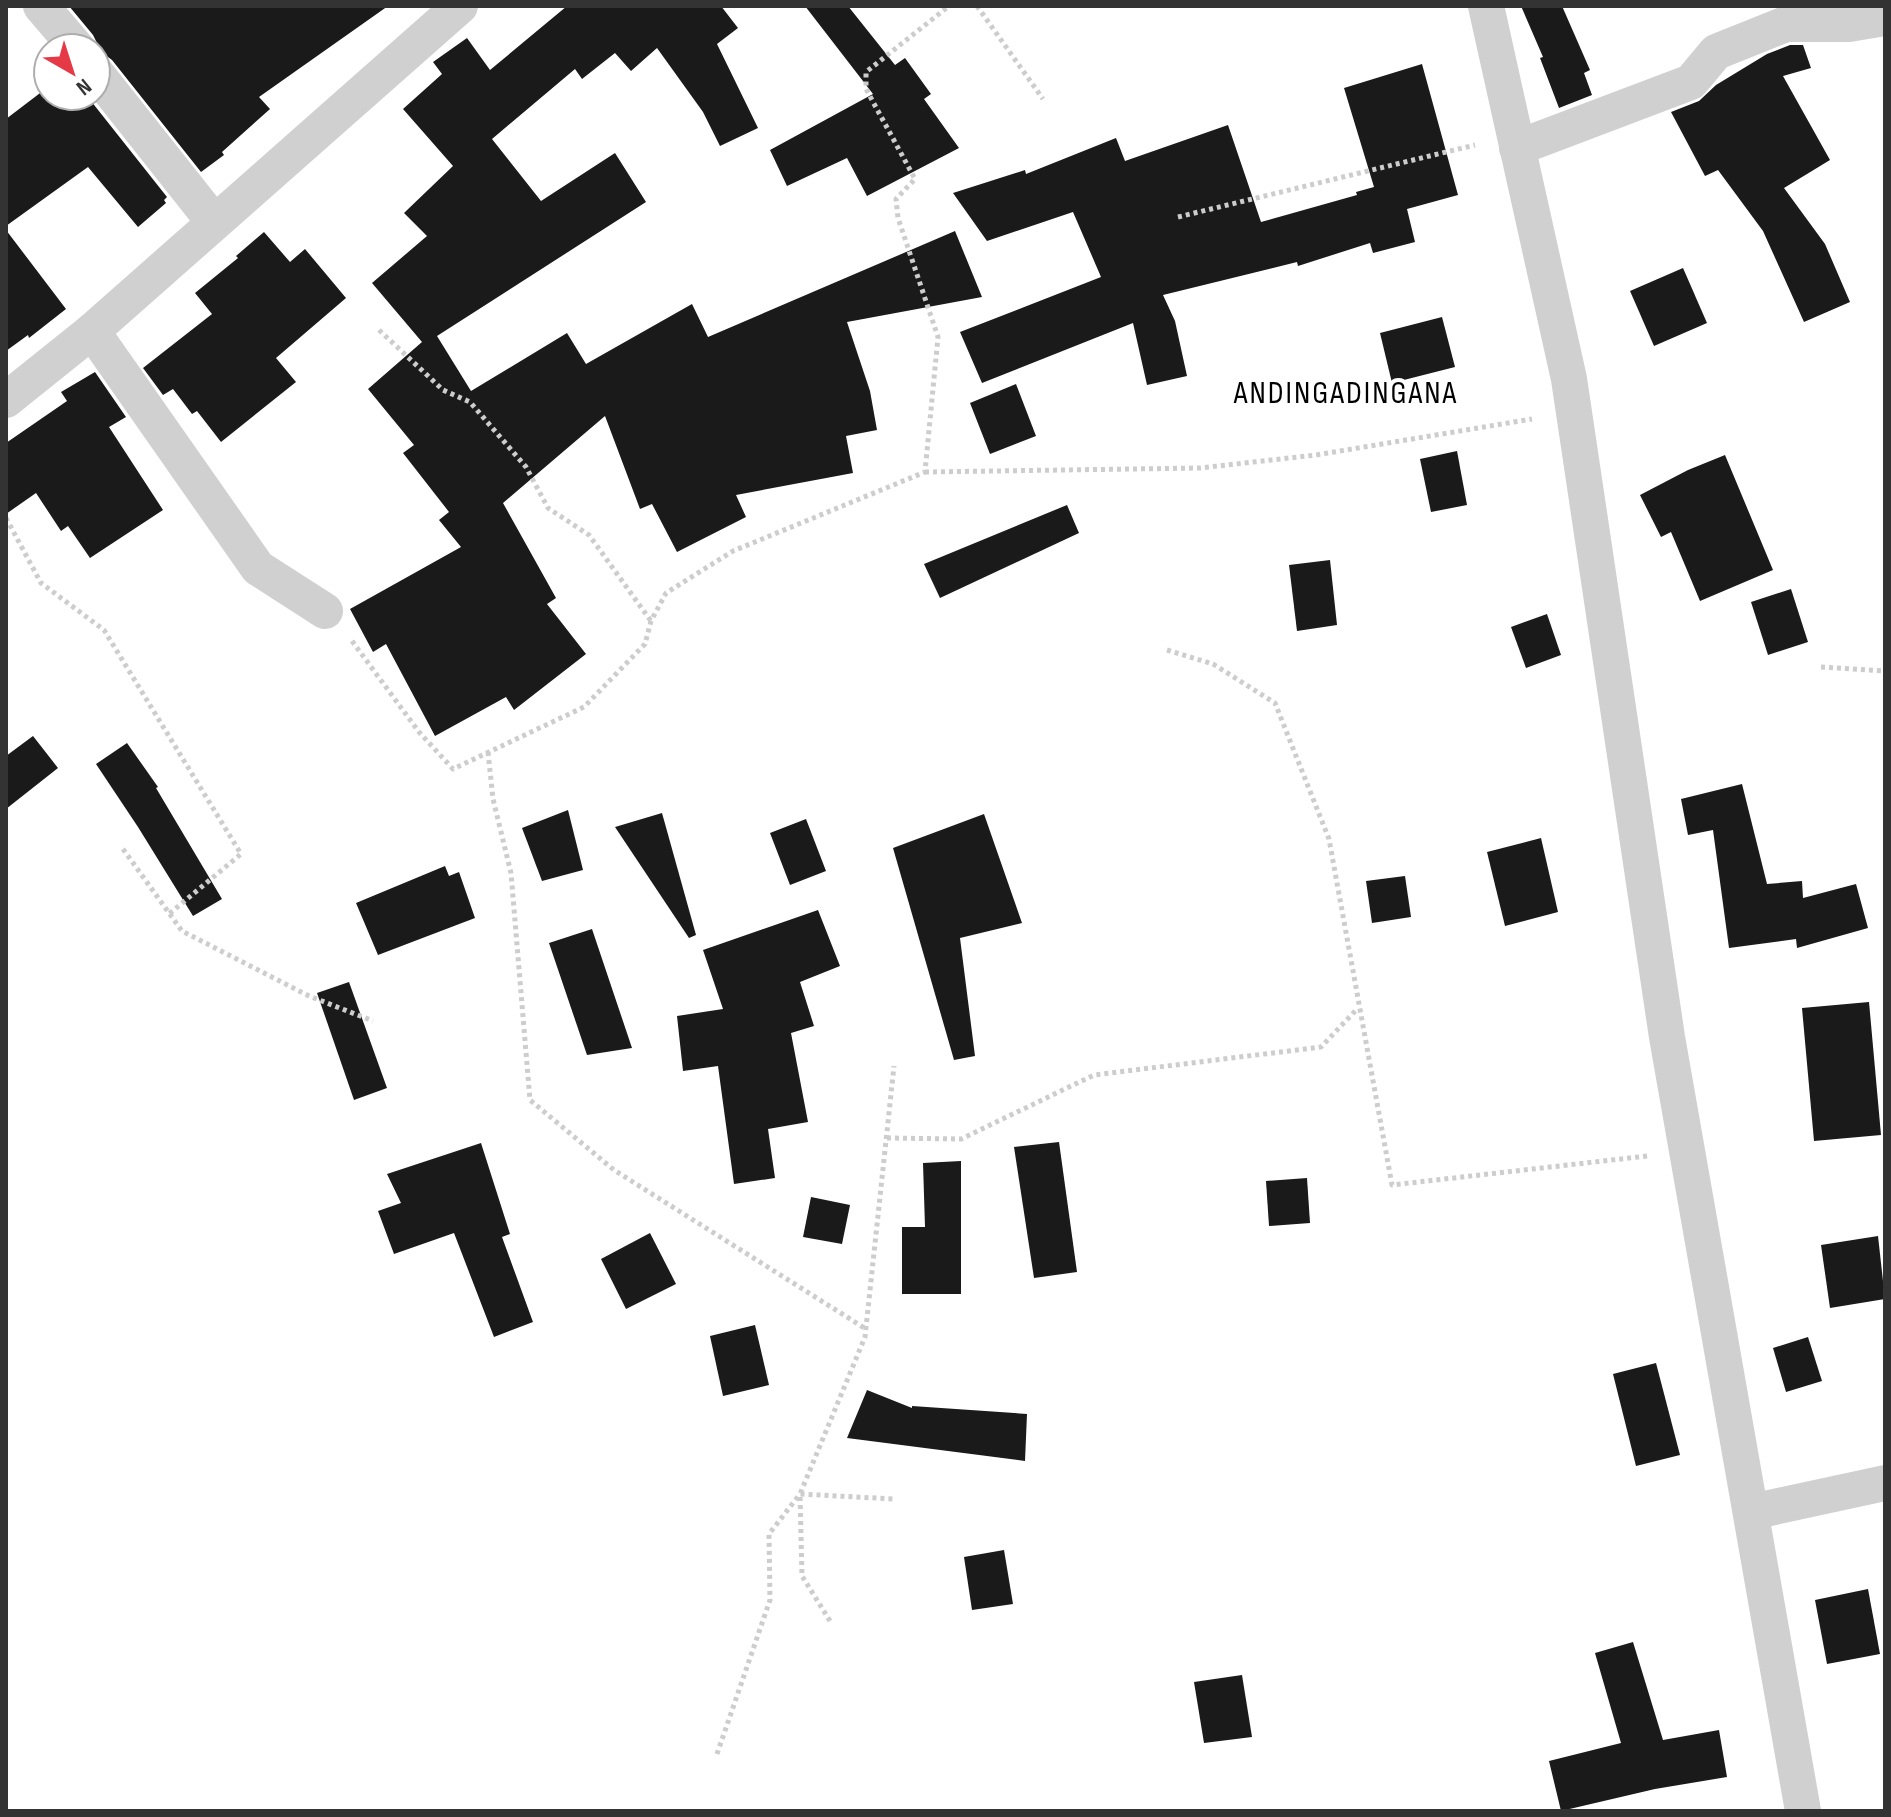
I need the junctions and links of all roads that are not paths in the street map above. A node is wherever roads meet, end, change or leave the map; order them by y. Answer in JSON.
{"nodes":[{"id":1,"x":41,"y":6,"type":"edge"},
{"id":2,"x":460,"y":6,"type":"edge"},
{"id":3,"x":1486,"y":6,"type":"edge"},
{"id":4,"x":1885,"y":18,"type":"edge"},
{"id":5,"x":63,"y":32,"type":"edge"},
{"id":6,"x":112,"y":93,"type":"edge"},
{"id":7,"x":1516,"y":142,"type":"junction"},
{"id":8,"x":214,"y":222,"type":"junction"},
{"id":9,"x":92,"y":331,"type":"junction"},
{"id":10,"x":6,"y":400,"type":"edge"},
{"id":11,"x":325,"y":611,"type":"road end"},
{"id":12,"x":1885,"y":1483,"type":"edge"},
{"id":13,"x":1751,"y":1512,"type":"junction"},
{"id":14,"x":1803,"y":1811,"type":"edge"}],
"edges":[{"from":1,"to":5,"type":"street"},
{"from":2,"to":8,"type":"street"},
{"from":3,"to":7,"type":"street"},
{"from":4,"to":7,"type":"street"},
{"from":6,"to":8,"type":"street"},
{"from":7,"to":13,"type":"street"},
{"from":8,"to":9,"type":"street"},
{"from":9,"to":10,"type":"street"},
{"from":9,"to":11,"type":"street"},
{"from":12,"to":13,"type":"street"},
{"from":13,"to":14,"type":"street"}]}
